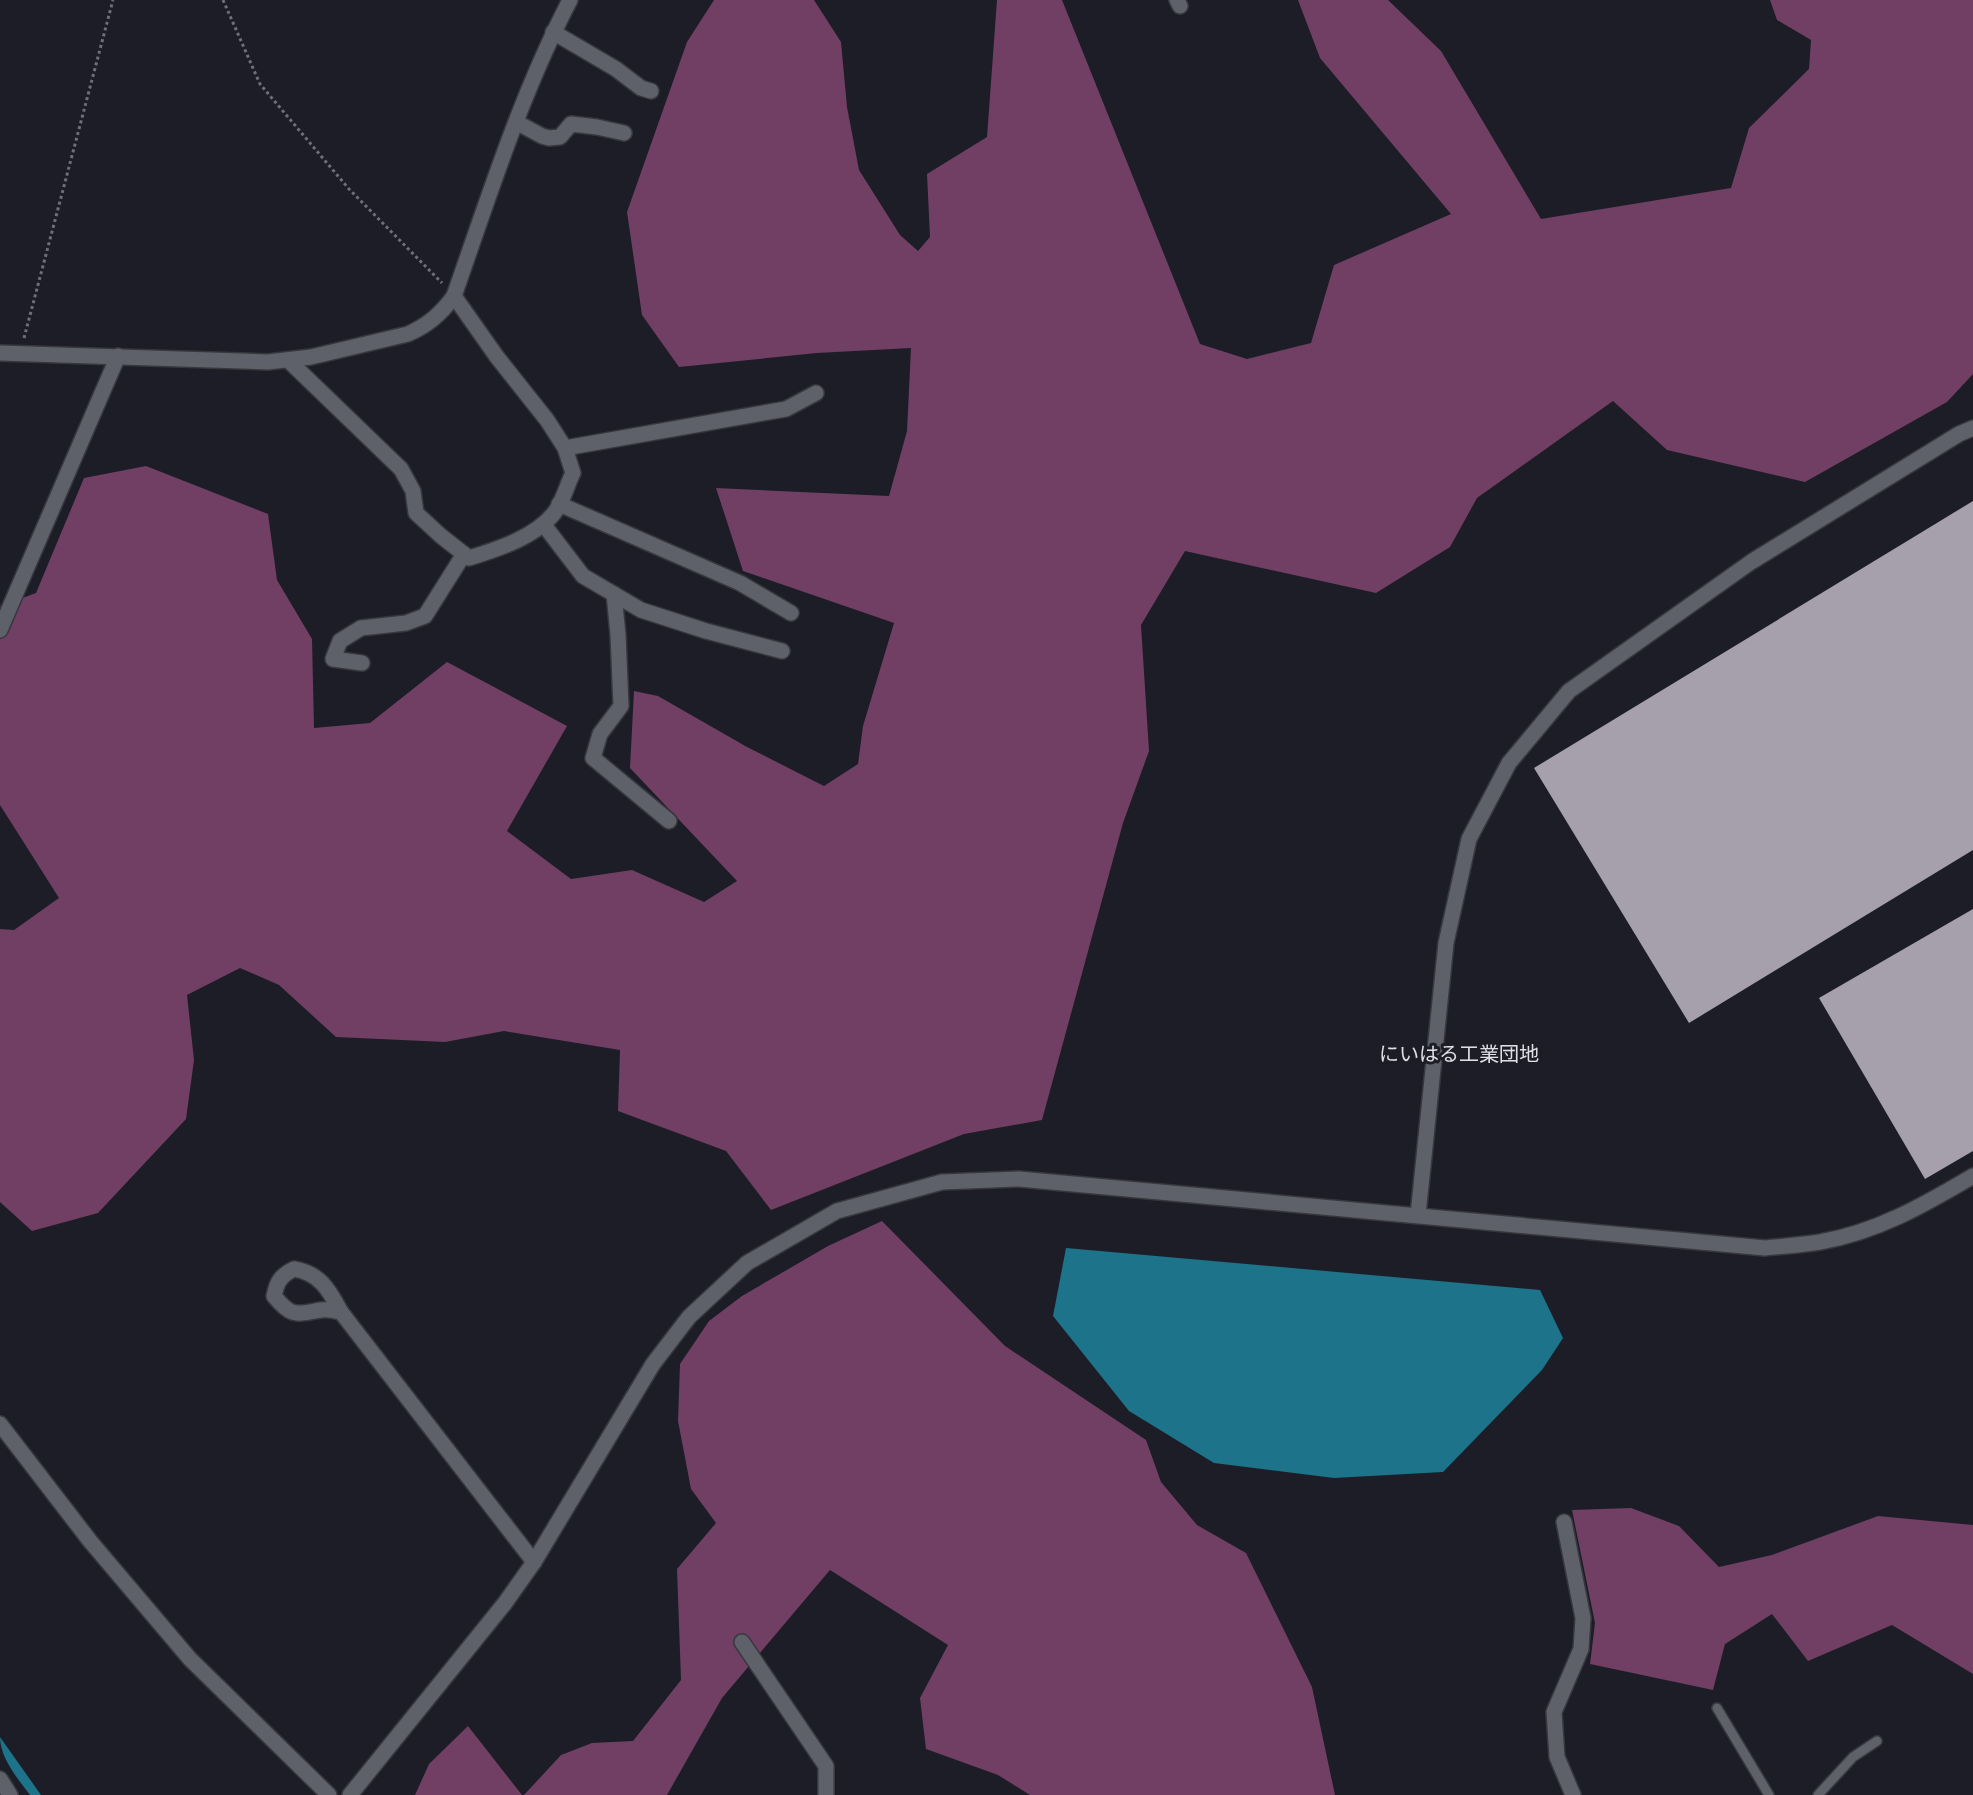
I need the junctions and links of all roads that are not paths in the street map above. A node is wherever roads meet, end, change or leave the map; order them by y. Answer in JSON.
{"nodes":[{"id":1,"x":570,"y":0,"type":"edge"},
{"id":2,"x":554,"y":32,"type":"junction"},
{"id":3,"x":651,"y":91,"type":"dead end"},
{"id":4,"x":516,"y":122,"type":"junction"},
{"id":5,"x":624,"y":133,"type":"dead end"},
{"id":6,"x":454,"y":296,"type":"junction"},
{"id":7,"x":0,"y":353,"type":"edge"},
{"id":8,"x":118,"y":356,"type":"junction"},
{"id":9,"x":288,"y":360,"type":"junction"},
{"id":10,"x":816,"y":393,"type":"dead end"},
{"id":11,"x":1973,"y":428,"type":"edge"},
{"id":12,"x":565,"y":448,"type":"junction"},
{"id":13,"x":559,"y":504,"type":"junction"},
{"id":14,"x":544,"y":525,"type":"junction"},
{"id":15,"x":464,"y":554,"type":"junction"},
{"id":16,"x":614,"y":594,"type":"junction"},
{"id":17,"x":791,"y":613,"type":"dead end"},
{"id":18,"x":0,"y":630,"type":"edge"},
{"id":19,"x":782,"y":651,"type":"dead end"},
{"id":20,"x":362,"y":663,"type":"dead end"},
{"id":21,"x":669,"y":820,"type":"dead end"},
{"id":22,"x":1973,"y":1176,"type":"edge"},
{"id":23,"x":1418,"y":1215,"type":"junction"},
{"id":24,"x":341,"y":1312,"type":"dead end"},
{"id":25,"x":0,"y":1424,"type":"edge"},
{"id":26,"x":1564,"y":1522,"type":"dead end"},
{"id":27,"x":534,"y":1562,"type":"junction"},
{"id":28,"x":742,"y":1642,"type":"dead end"},
{"id":29,"x":1717,"y":1708,"type":"dead end"},
{"id":30,"x":1877,"y":1741,"type":"dead end"},
{"id":31,"x":0,"y":1779,"type":"edge"},
{"id":32,"x":10,"y":1795,"type":"edge"},
{"id":33,"x":329,"y":1795,"type":"edge"},
{"id":34,"x":350,"y":1795,"type":"edge"},
{"id":35,"x":826,"y":1795,"type":"edge"},
{"id":36,"x":1573,"y":1795,"type":"edge"},
{"id":37,"x":1769,"y":1795,"type":"edge"},
{"id":38,"x":1818,"y":1795,"type":"edge"}],
"edges":[{"from":1,"to":2,"type":"street"},
{"from":2,"to":3,"type":"street"},
{"from":2,"to":4,"type":"street"},
{"from":4,"to":5,"type":"street"},
{"from":4,"to":6,"type":"street"},
{"from":6,"to":9,"type":"street"},
{"from":6,"to":12,"type":"street"},
{"from":7,"to":8,"type":"street"},
{"from":8,"to":9,"type":"street"},
{"from":8,"to":18,"type":"street"},
{"from":9,"to":15,"type":"street"},
{"from":10,"to":12,"type":"street"},
{"from":11,"to":23,"type":"street"},
{"from":12,"to":13,"type":"street"},
{"from":13,"to":14,"type":"street"},
{"from":13,"to":17,"type":"street"},
{"from":14,"to":15,"type":"street"},
{"from":14,"to":16,"type":"street"},
{"from":15,"to":20,"type":"street"},
{"from":16,"to":19,"type":"street"},
{"from":16,"to":21,"type":"street"},
{"from":22,"to":23,"type":"street"},
{"from":23,"to":27,"type":"street"},
{"from":24,"to":27,"type":"street"},
{"from":25,"to":33,"type":"street"},
{"from":26,"to":36,"type":"street"},
{"from":27,"to":34,"type":"street"},
{"from":28,"to":35,"type":"street"},
{"from":29,"to":37,"type":"lane"},
{"from":30,"to":38,"type":"lane"},
{"from":31,"to":32,"type":"street"}]}
